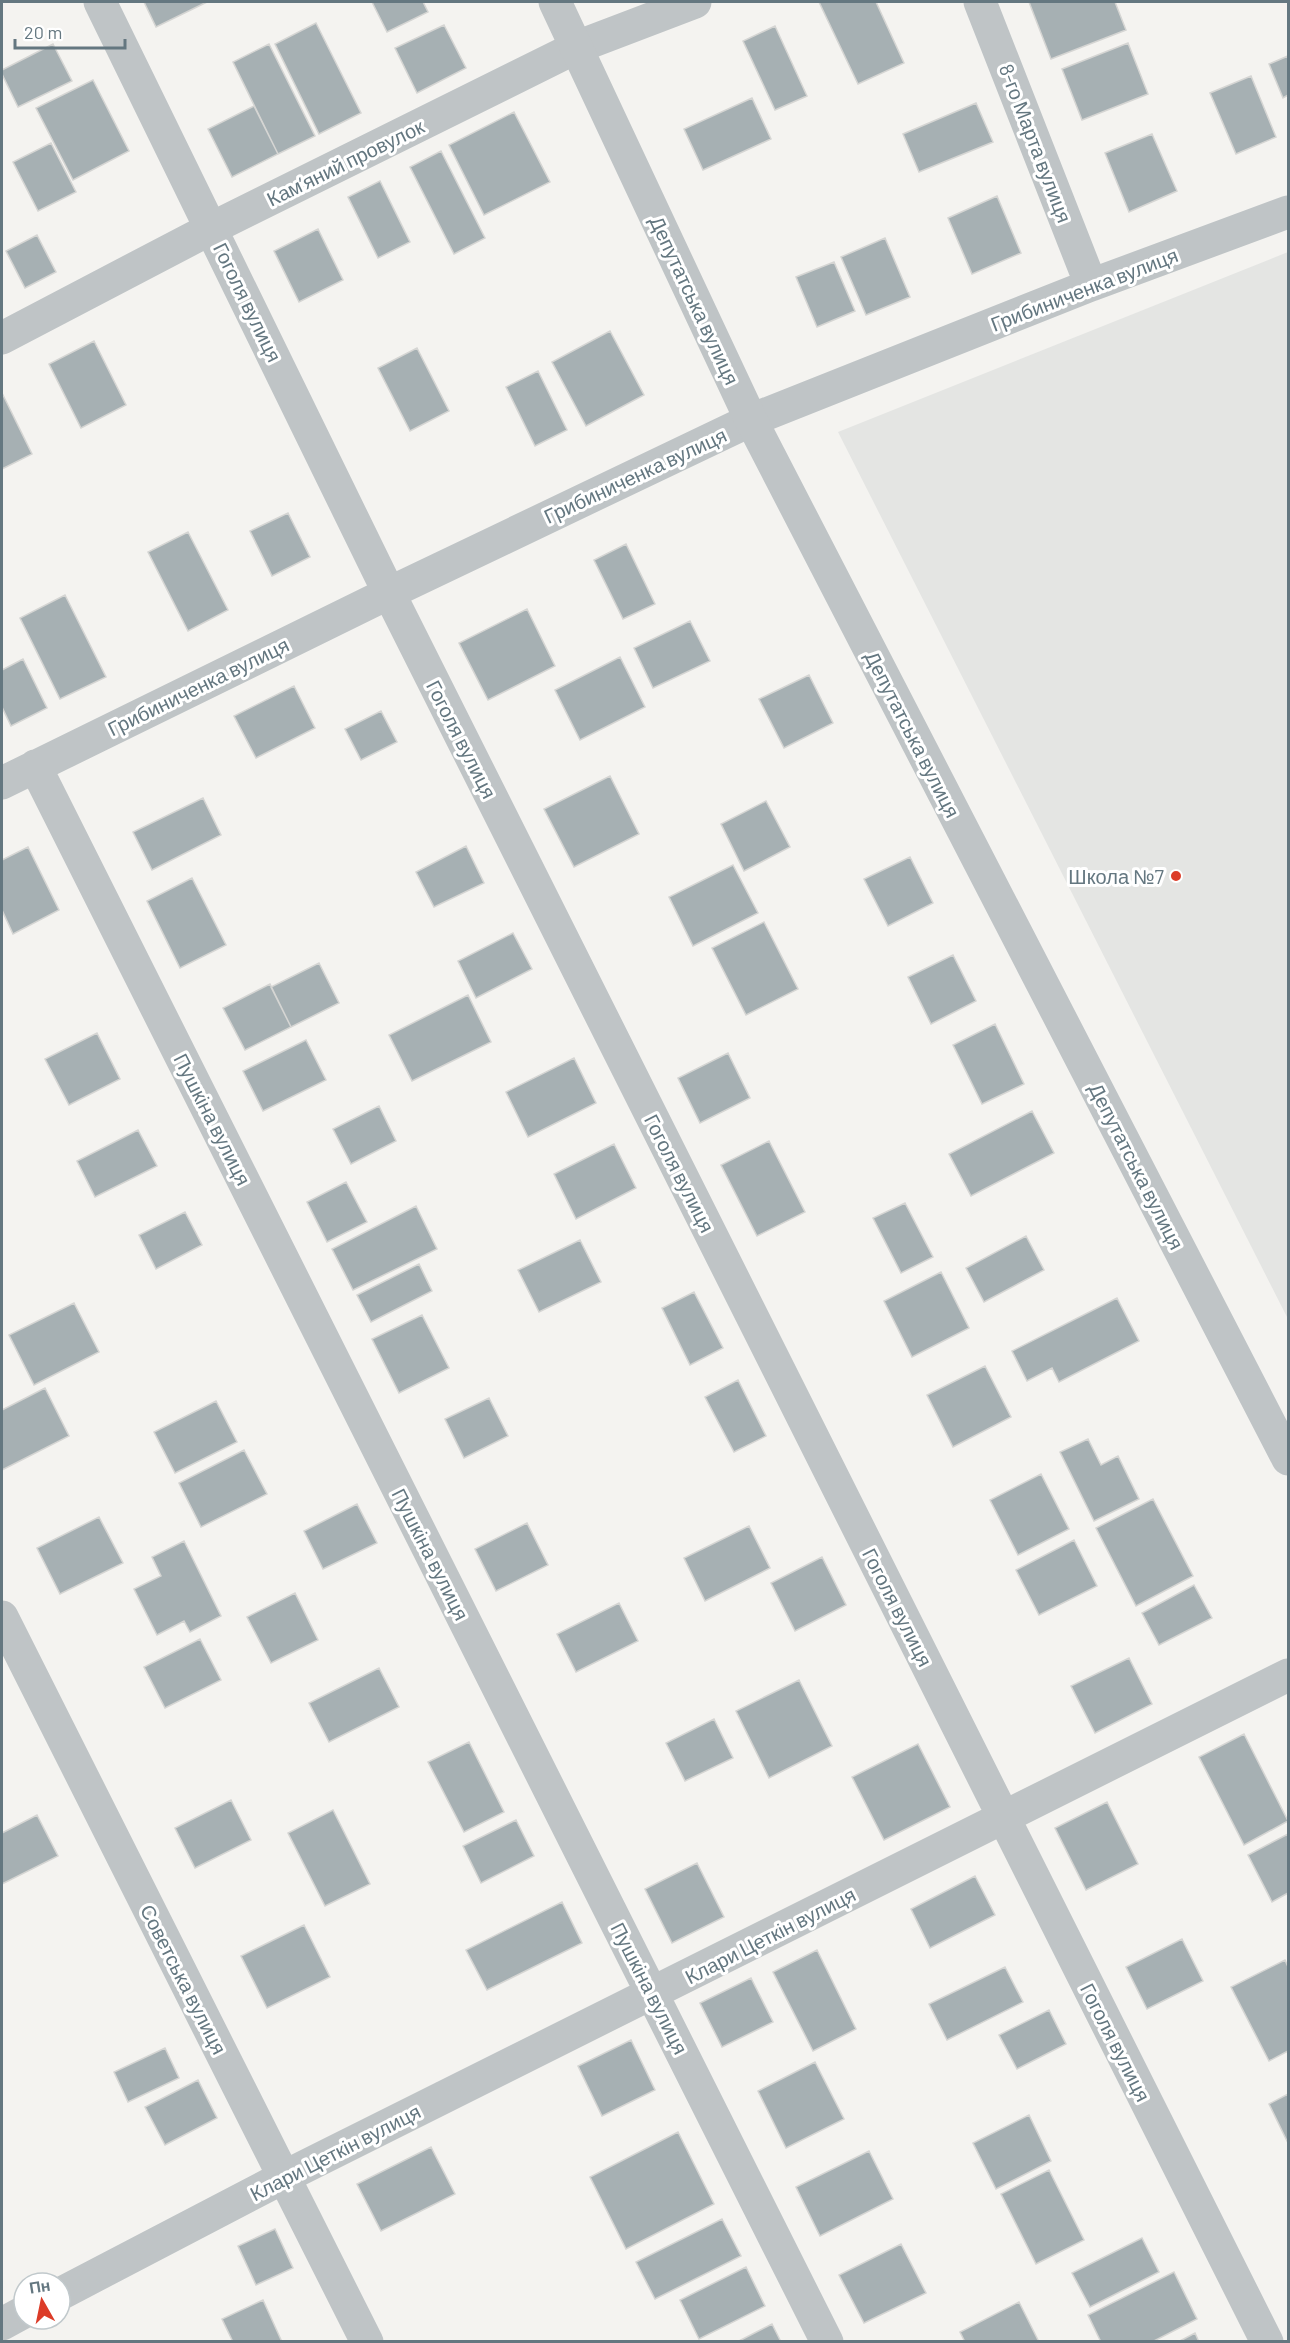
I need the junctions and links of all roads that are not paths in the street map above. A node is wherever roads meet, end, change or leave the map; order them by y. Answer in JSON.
{"nodes":[{"id":1,"x":100,"y":2,"type":"edge"},
{"id":2,"x":555,"y":2,"type":"edge"},
{"id":3,"x":695,"y":2,"type":"edge"},
{"id":4,"x":980,"y":2,"type":"edge"},
{"id":5,"x":577,"y":47,"type":"junction"},
{"id":6,"x":1288,"y":212,"type":"edge"},
{"id":7,"x":212,"y":228,"type":"junction"},
{"id":8,"x":1091,"y":285,"type":"junction"},
{"id":9,"x":2,"y":338,"type":"edge"},
{"id":10,"x":751,"y":420,"type":"junction"},
{"id":11,"x":389,"y":592,"type":"junction"},
{"id":12,"x":35,"y":766,"type":"junction"},
{"id":13,"x":2,"y":783,"type":"edge"},
{"id":14,"x":1288,"y":1459,"type":"edge"},
{"id":15,"x":2,"y":1617,"type":"edge"},
{"id":16,"x":1288,"y":1675,"type":"edge"},
{"id":17,"x":1004,"y":1818,"type":"junction"},
{"id":18,"x":653,"y":1994,"type":"junction"},
{"id":19,"x":284,"y":2177,"type":"junction"},
{"id":20,"x":72,"y":2288,"type":"edge"},
{"id":21,"x":367,"y":2342,"type":"edge"},
{"id":22,"x":827,"y":2342,"type":"edge"},
{"id":23,"x":1267,"y":2342,"type":"edge"}],
"edges":[{"from":1,"to":7,"type":"street","name":"Гоголя вулиця"},
{"from":2,"to":5,"type":"street","name":"Депутатська вулиця"},
{"from":3,"to":5,"type":"street","name":"Кам’яний провулок"},
{"from":4,"to":8,"type":"street","name":"8-го Марта вулиця"},
{"from":5,"to":7,"type":"street","name":"Кам’яний провулок"},
{"from":5,"to":10,"type":"street","name":"Депутатська вулиця"},
{"from":6,"to":8,"type":"street","name":"Грибиниченка вулиця"},
{"from":7,"to":9,"type":"street","name":"Кам’яний провулок"},
{"from":7,"to":11,"type":"street","name":"Гоголя вулиця"},
{"from":8,"to":10,"type":"street","name":"Грибиниченка вулиця"},
{"from":10,"to":11,"type":"street","name":"Грибиниченка вулиця"},
{"from":10,"to":14,"type":"street","name":"Депутатська вулиця"},
{"from":11,"to":12,"type":"street","name":"Грибиниченка вулиця"},
{"from":11,"to":17,"type":"street","name":"Гоголя вулиця"},
{"from":12,"to":13,"type":"street","name":"Грибиниченка вулиця"},
{"from":12,"to":18,"type":"street","name":"Пушкіна вулиця"},
{"from":15,"to":19,"type":"street","name":"Советська вулиця"},
{"from":16,"to":17,"type":"street","name":"Клари Цеткін вулиця"},
{"from":17,"to":18,"type":"street","name":"Клари Цеткін вулиця"},
{"from":17,"to":23,"type":"street","name":"Гоголя вулиця"},
{"from":18,"to":19,"type":"street","name":"Клари Цеткін вулиця"},
{"from":18,"to":22,"type":"street","name":"Пушкіна вулиця"},
{"from":19,"to":20,"type":"street","name":"Клари Цеткін вулиця"},
{"from":19,"to":21,"type":"street","name":"Советська вулиця"}]}
